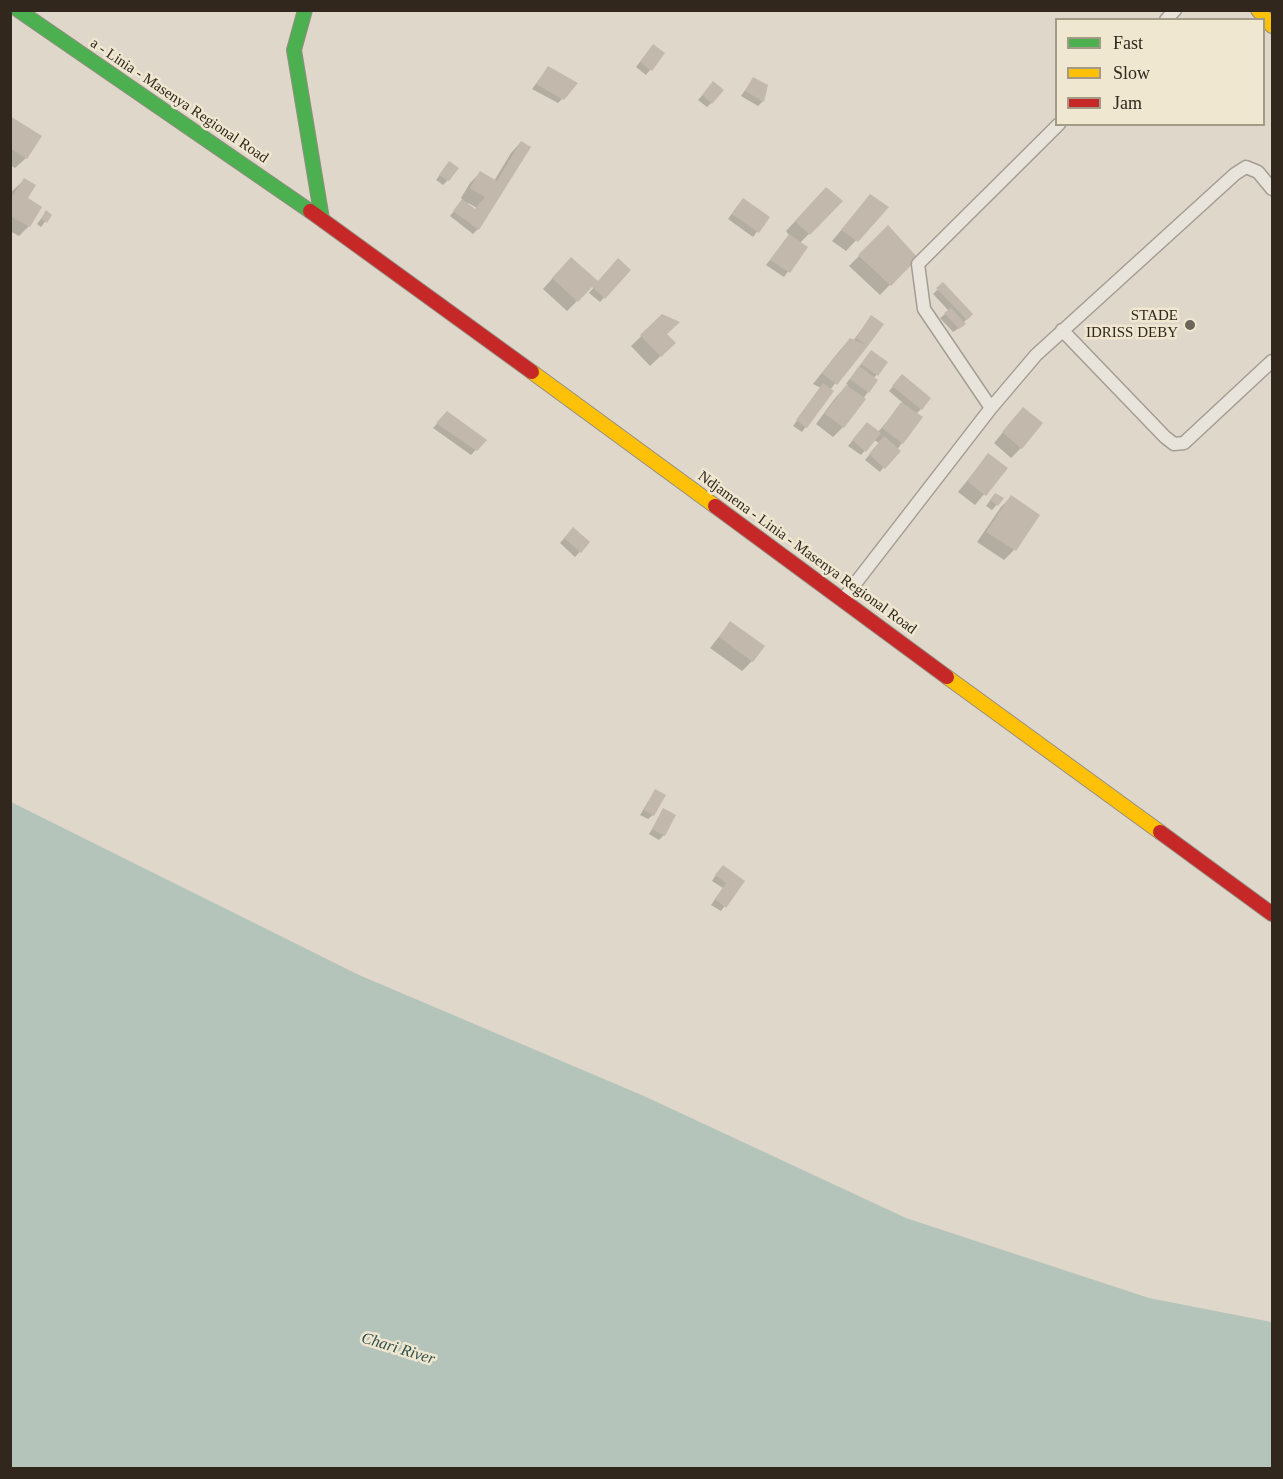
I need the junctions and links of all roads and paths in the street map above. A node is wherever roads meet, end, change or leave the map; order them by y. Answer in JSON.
{"nodes":[{"id":1,"x":18,"y":10,"type":"edge"},
{"id":2,"x":304,"y":10,"type":"edge"},
{"id":3,"x":1258,"y":10,"type":"edge"},
{"id":4,"x":1272,"y":26,"type":"edge"},
{"id":5,"x":1057,"y":126,"type":"edge"},
{"id":6,"x":1272,"y":189,"type":"edge"},
{"id":7,"x":322,"y":219,"type":"junction"},
{"id":8,"x":1062,"y":330,"type":"junction"},
{"id":9,"x":1272,"y":361,"type":"edge"},
{"id":10,"x":991,"y":408,"type":"junction"},
{"id":11,"x":843,"y":599,"type":"junction"},
{"id":12,"x":1272,"y":914,"type":"edge"}],
"edges":[{"from":1,"to":7,"type":"main road","name":"a - Linia - Masenya Regional Road"},
{"from":2,"to":7,"type":"main road"},
{"from":3,"to":4,"type":"main road"},
{"from":5,"to":10,"type":"lane"},
{"from":6,"to":8,"type":"lane"},
{"from":7,"to":11,"type":"main road","name":"Ndjamena - Linia - Masenya Regional Road"},
{"from":8,"to":9,"type":"lane"},
{"from":8,"to":10,"type":"lane"},
{"from":10,"to":11,"type":"lane"},
{"from":11,"to":12,"type":"main road","name":"Ndjamena - Linia - Masenya Regional Road"}]}
